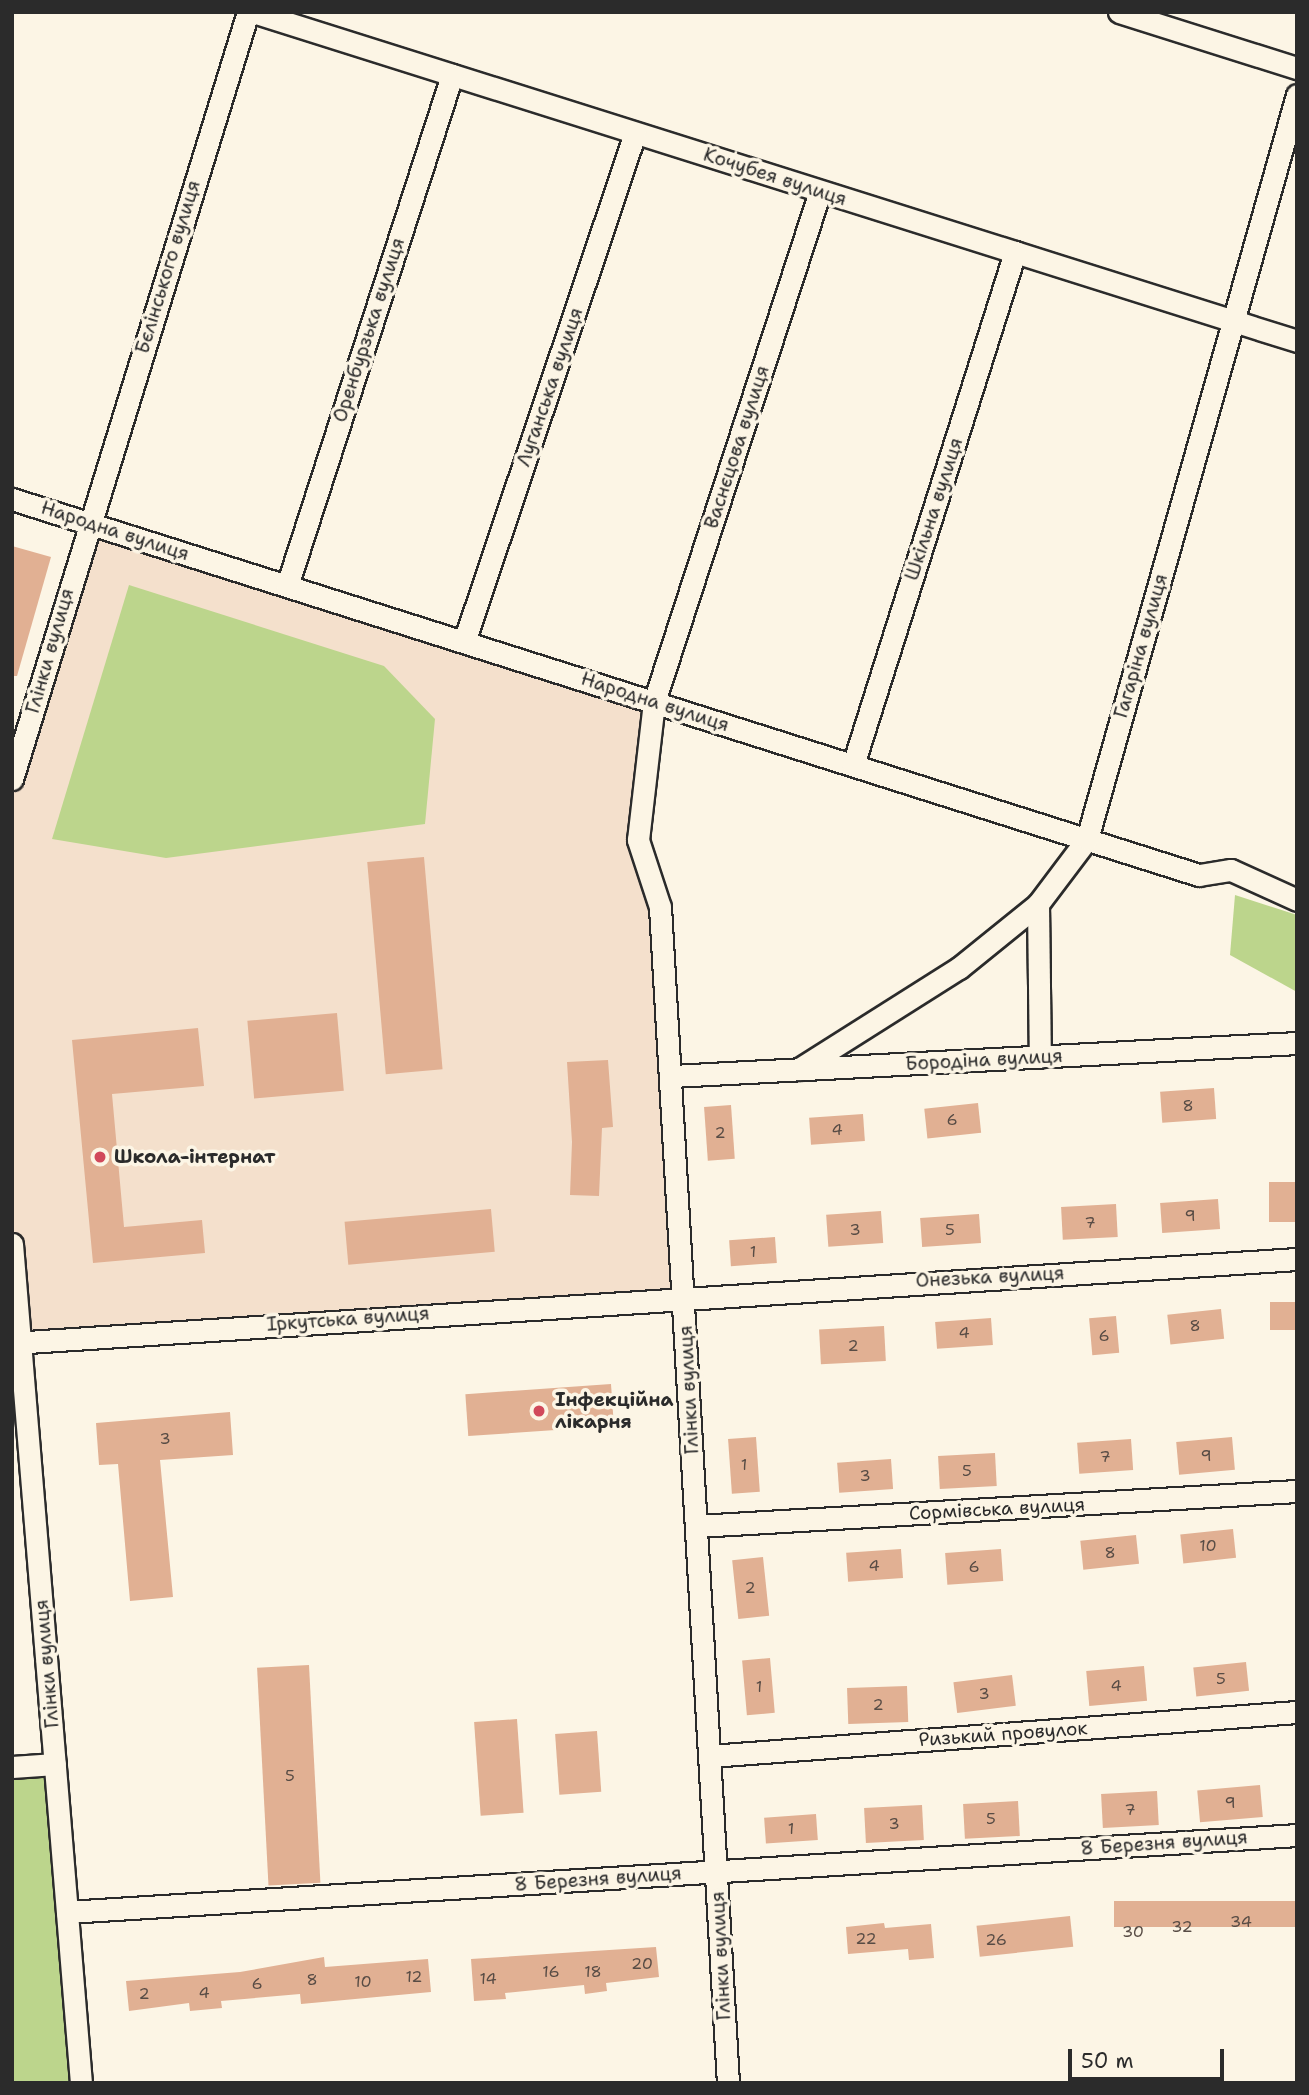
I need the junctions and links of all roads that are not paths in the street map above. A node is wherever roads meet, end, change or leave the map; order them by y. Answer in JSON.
{"nodes":[{"id":1,"x":251,"y":12,"type":"edge"},
{"id":2,"x":1119,"y":12,"type":"edge"},
{"id":3,"x":1297,"y":68,"type":"edge"},
{"id":4,"x":452,"y":75,"type":"junction"},
{"id":5,"x":1297,"y":95,"type":"edge"},
{"id":6,"x":635,"y":133,"type":"junction"},
{"id":7,"x":820,"y":191,"type":"junction"},
{"id":8,"x":1015,"y":252,"type":"junction"},
{"id":9,"x":1233,"y":321,"type":"junction"},
{"id":10,"x":1297,"y":341,"type":"edge"},
{"id":11,"x":12,"y":499,"type":"edge"},
{"id":12,"x":88,"y":523,"type":"junction"},
{"id":13,"x":287,"y":586,"type":"junction"},
{"id":14,"x":464,"y":642,"type":"junction"},
{"id":15,"x":654,"y":702,"type":"junction"},
{"id":16,"x":853,"y":765,"type":"junction"},
{"id":17,"x":12,"y":779,"type":"edge"},
{"id":18,"x":1087,"y":839,"type":"junction"},
{"id":19,"x":1297,"y":900,"type":"edge"},
{"id":20,"x":1038,"y":904,"type":"junction"},
{"id":21,"x":1297,"y":1043,"type":"edge"},
{"id":22,"x":1040,"y":1057,"type":"junction"},
{"id":23,"x":799,"y":1069,"type":"junction"},
{"id":24,"x":672,"y":1076,"type":"junction"},
{"id":25,"x":12,"y":1244,"type":"edge"},
{"id":26,"x":1297,"y":1259,"type":"edge"},
{"id":27,"x":684,"y":1296,"type":"junction"},
{"id":28,"x":16,"y":1343,"type":"edge"},
{"id":29,"x":1297,"y":1491,"type":"edge"},
{"id":30,"x":697,"y":1526,"type":"junction"},
{"id":31,"x":1297,"y":1712,"type":"edge"},
{"id":32,"x":710,"y":1756,"type":"junction"},
{"id":33,"x":55,"y":1764,"type":"junction"},
{"id":34,"x":12,"y":1767,"type":"edge"},
{"id":35,"x":1297,"y":1835,"type":"edge"},
{"id":36,"x":716,"y":1871,"type":"junction"},
{"id":37,"x":67,"y":1912,"type":"junction"},
{"id":38,"x":81,"y":2083,"type":"edge"},
{"id":39,"x":728,"y":2083,"type":"edge"}],
"edges":[{"from":1,"to":4,"type":"street","name":"Кочубея вулиця"},
{"from":1,"to":12,"type":"street","name":"Бєлінського вулиця"},
{"from":2,"to":3,"type":"street"},
{"from":4,"to":6,"type":"street","name":"Кочубея вулиця"},
{"from":4,"to":13,"type":"street","name":"Оренбурзька вулиця"},
{"from":5,"to":9,"type":"street","name":"Гагаріна вулиця"},
{"from":6,"to":7,"type":"street","name":"Кочубея вулиця"},
{"from":6,"to":14,"type":"street","name":"Луганська вулиця"},
{"from":7,"to":8,"type":"street","name":"Кочубея вулиця"},
{"from":7,"to":15,"type":"street","name":"Васнєцова вулиця"},
{"from":8,"to":9,"type":"street","name":"Кочубея вулиця"},
{"from":8,"to":16,"type":"street","name":"Шкільна вулиця"},
{"from":9,"to":10,"type":"street","name":"Кочубея вулиця"},
{"from":9,"to":18,"type":"street","name":"Гагаріна вулиця"},
{"from":11,"to":12,"type":"street","name":"Народна вулиця"},
{"from":12,"to":13,"type":"street","name":"Народна вулиця"},
{"from":12,"to":17,"type":"street","name":"Глінки вулиця"},
{"from":13,"to":14,"type":"street","name":"Народна вулиця"},
{"from":14,"to":15,"type":"street","name":"Народна вулиця"},
{"from":15,"to":16,"type":"street","name":"Народна вулиця"},
{"from":15,"to":24,"type":"street","name":"Глінки вулиця"},
{"from":16,"to":18,"type":"street","name":"Народна вулиця"},
{"from":18,"to":19,"type":"street","name":"Народна вулиця"},
{"from":18,"to":20,"type":"street","name":"Гагаріна вулиця"},
{"from":20,"to":22,"type":"street"},
{"from":20,"to":23,"type":"street","name":"Гагаріна вулиця"},
{"from":21,"to":22,"type":"street","name":"Бородіна вулиця"},
{"from":22,"to":23,"type":"street","name":"Бородіна вулиця"},
{"from":23,"to":24,"type":"street","name":"Бородіна вулиця"},
{"from":24,"to":27,"type":"street","name":"Глінки вулиця"},
{"from":25,"to":28,"type":"street","name":"Глінки вулиця"},
{"from":26,"to":27,"type":"street","name":"Онезька вулиця"},
{"from":27,"to":28,"type":"street","name":"Іркутська вулиця"},
{"from":27,"to":30,"type":"street","name":"Глінки вулиця"},
{"from":28,"to":33,"type":"street","name":"Глінки вулиця"},
{"from":29,"to":30,"type":"street","name":"Сормівська вулиця"},
{"from":30,"to":32,"type":"street","name":"Глінки вулиця"},
{"from":31,"to":32,"type":"street","name":"Ризький провулок"},
{"from":32,"to":36,"type":"street","name":"Глінки вулиця"},
{"from":33,"to":34,"type":"street"},
{"from":33,"to":37,"type":"street","name":"Глінки вулиця"},
{"from":35,"to":36,"type":"street","name":"8 Березня вулиця"},
{"from":36,"to":37,"type":"street","name":"8 Березня вулиця"},
{"from":36,"to":39,"type":"street","name":"Глінки вулиця"},
{"from":37,"to":38,"type":"street","name":"Глінки вулиця"}]}
